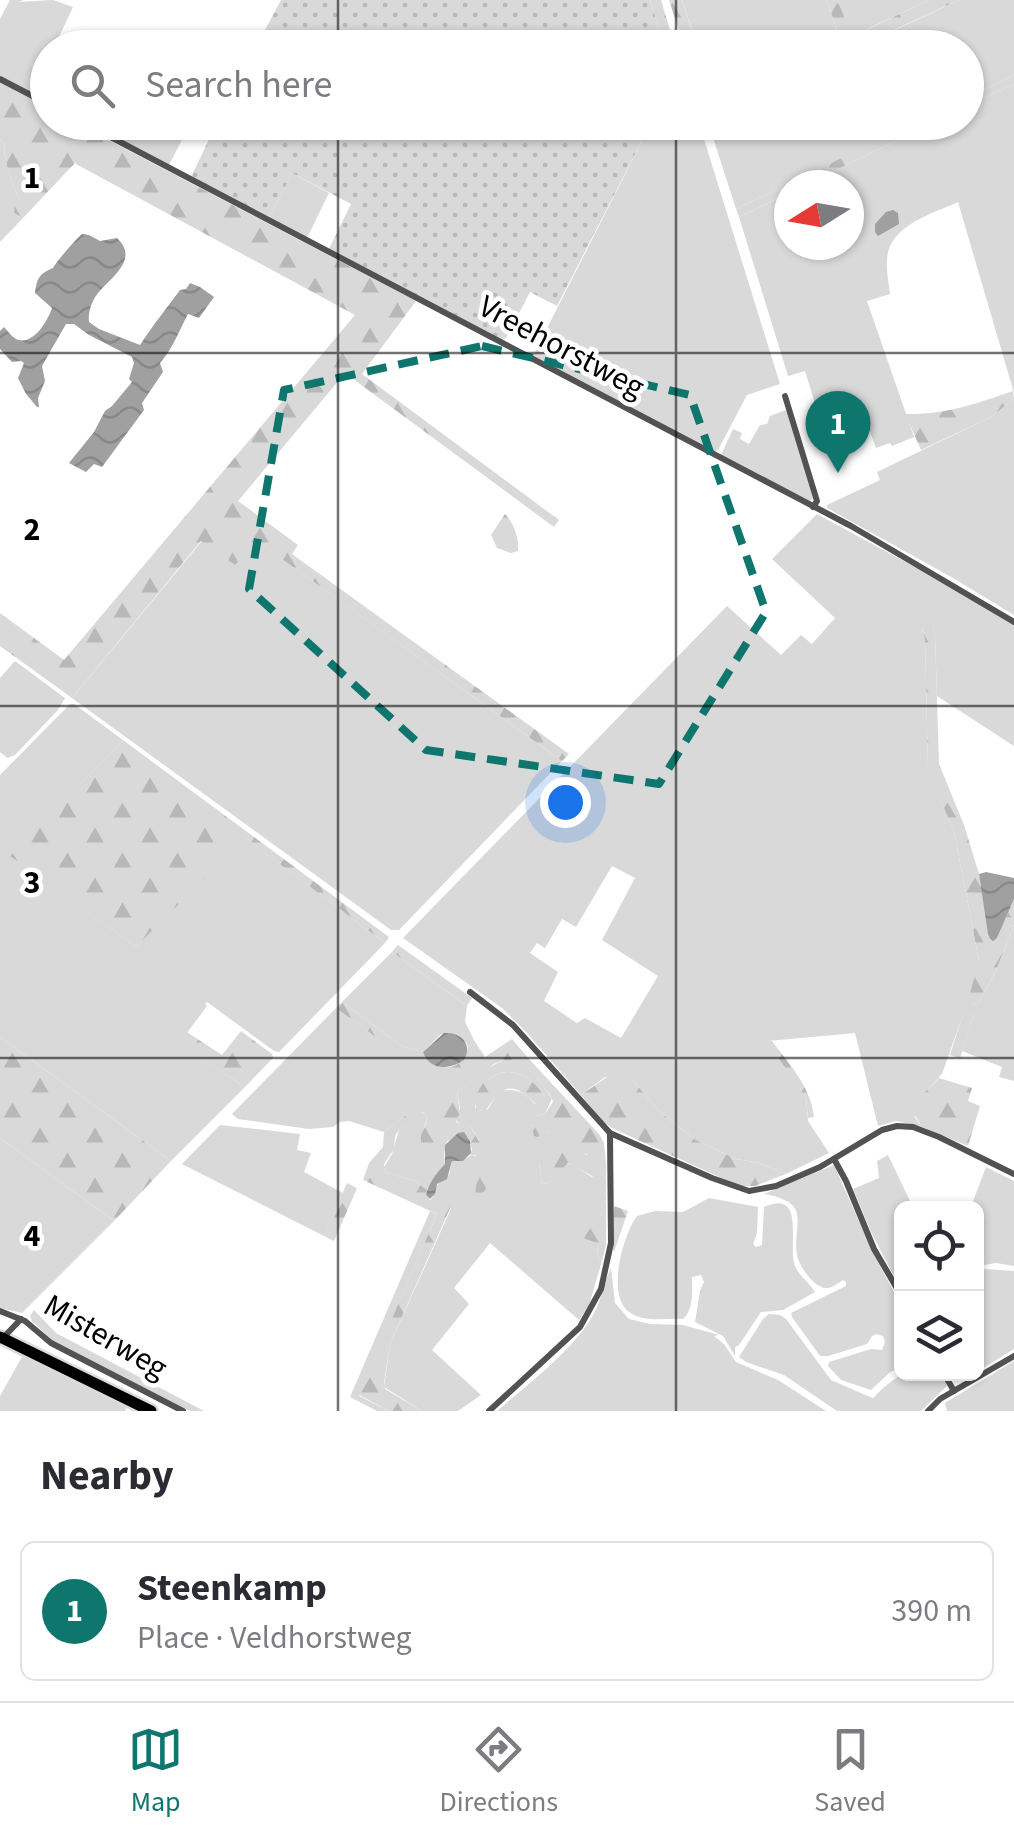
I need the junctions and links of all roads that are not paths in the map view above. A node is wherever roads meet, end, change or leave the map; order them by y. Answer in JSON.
{"nodes":[{"id":1,"x":0,"y":79,"type":"edge"},
{"id":2,"x":30,"y":95,"type":"edge"},
{"id":3,"x":116,"y":140,"type":"edge"},
{"id":4,"x":785,"y":396,"type":"dead end"},
{"id":5,"x":813,"y":507,"type":"junction"},
{"id":6,"x":1014,"y":622,"type":"edge"},
{"id":7,"x":470,"y":992,"type":"dead end"},
{"id":8,"x":610,"y":1133,"type":"junction"},
{"id":9,"x":834,"y":1158,"type":"junction"},
{"id":10,"x":1014,"y":1174,"type":"edge"},
{"id":11,"x":898,"y":1291,"type":"edge"},
{"id":12,"x":0,"y":1311,"type":"edge"},
{"id":13,"x":21,"y":1319,"type":"junction"},
{"id":14,"x":2,"y":1336,"type":"edge"},
{"id":15,"x":1014,"y":1356,"type":"edge"},
{"id":16,"x":948,"y":1381,"type":"edge"},
{"id":17,"x":954,"y":1391,"type":"junction"},
{"id":18,"x":151,"y":1411,"type":"edge"},
{"id":19,"x":183,"y":1411,"type":"edge"},
{"id":20,"x":489,"y":1411,"type":"edge"},
{"id":21,"x":928,"y":1411,"type":"edge"}],
"edges":[{"from":1,"to":2,"type":"street"},
{"from":3,"to":5,"type":"street","name":"Vreehorstweg"},
{"from":4,"to":5,"type":"street"},
{"from":5,"to":6,"type":"street","name":"Vreehorstweg"},
{"from":7,"to":8,"type":"street"},
{"from":8,"to":9,"type":"street"},
{"from":8,"to":20,"type":"street"},
{"from":9,"to":10,"type":"street"},
{"from":9,"to":11,"type":"street"},
{"from":12,"to":13,"type":"street","name":"Misterweg"},
{"from":13,"to":14,"type":"street"},
{"from":13,"to":19,"type":"street","name":"Misterweg"},
{"from":14,"to":18,"type":"main road","name":"Misterweg"},
{"from":15,"to":17,"type":"street"},
{"from":16,"to":17,"type":"street"},
{"from":17,"to":21,"type":"street"}]}
